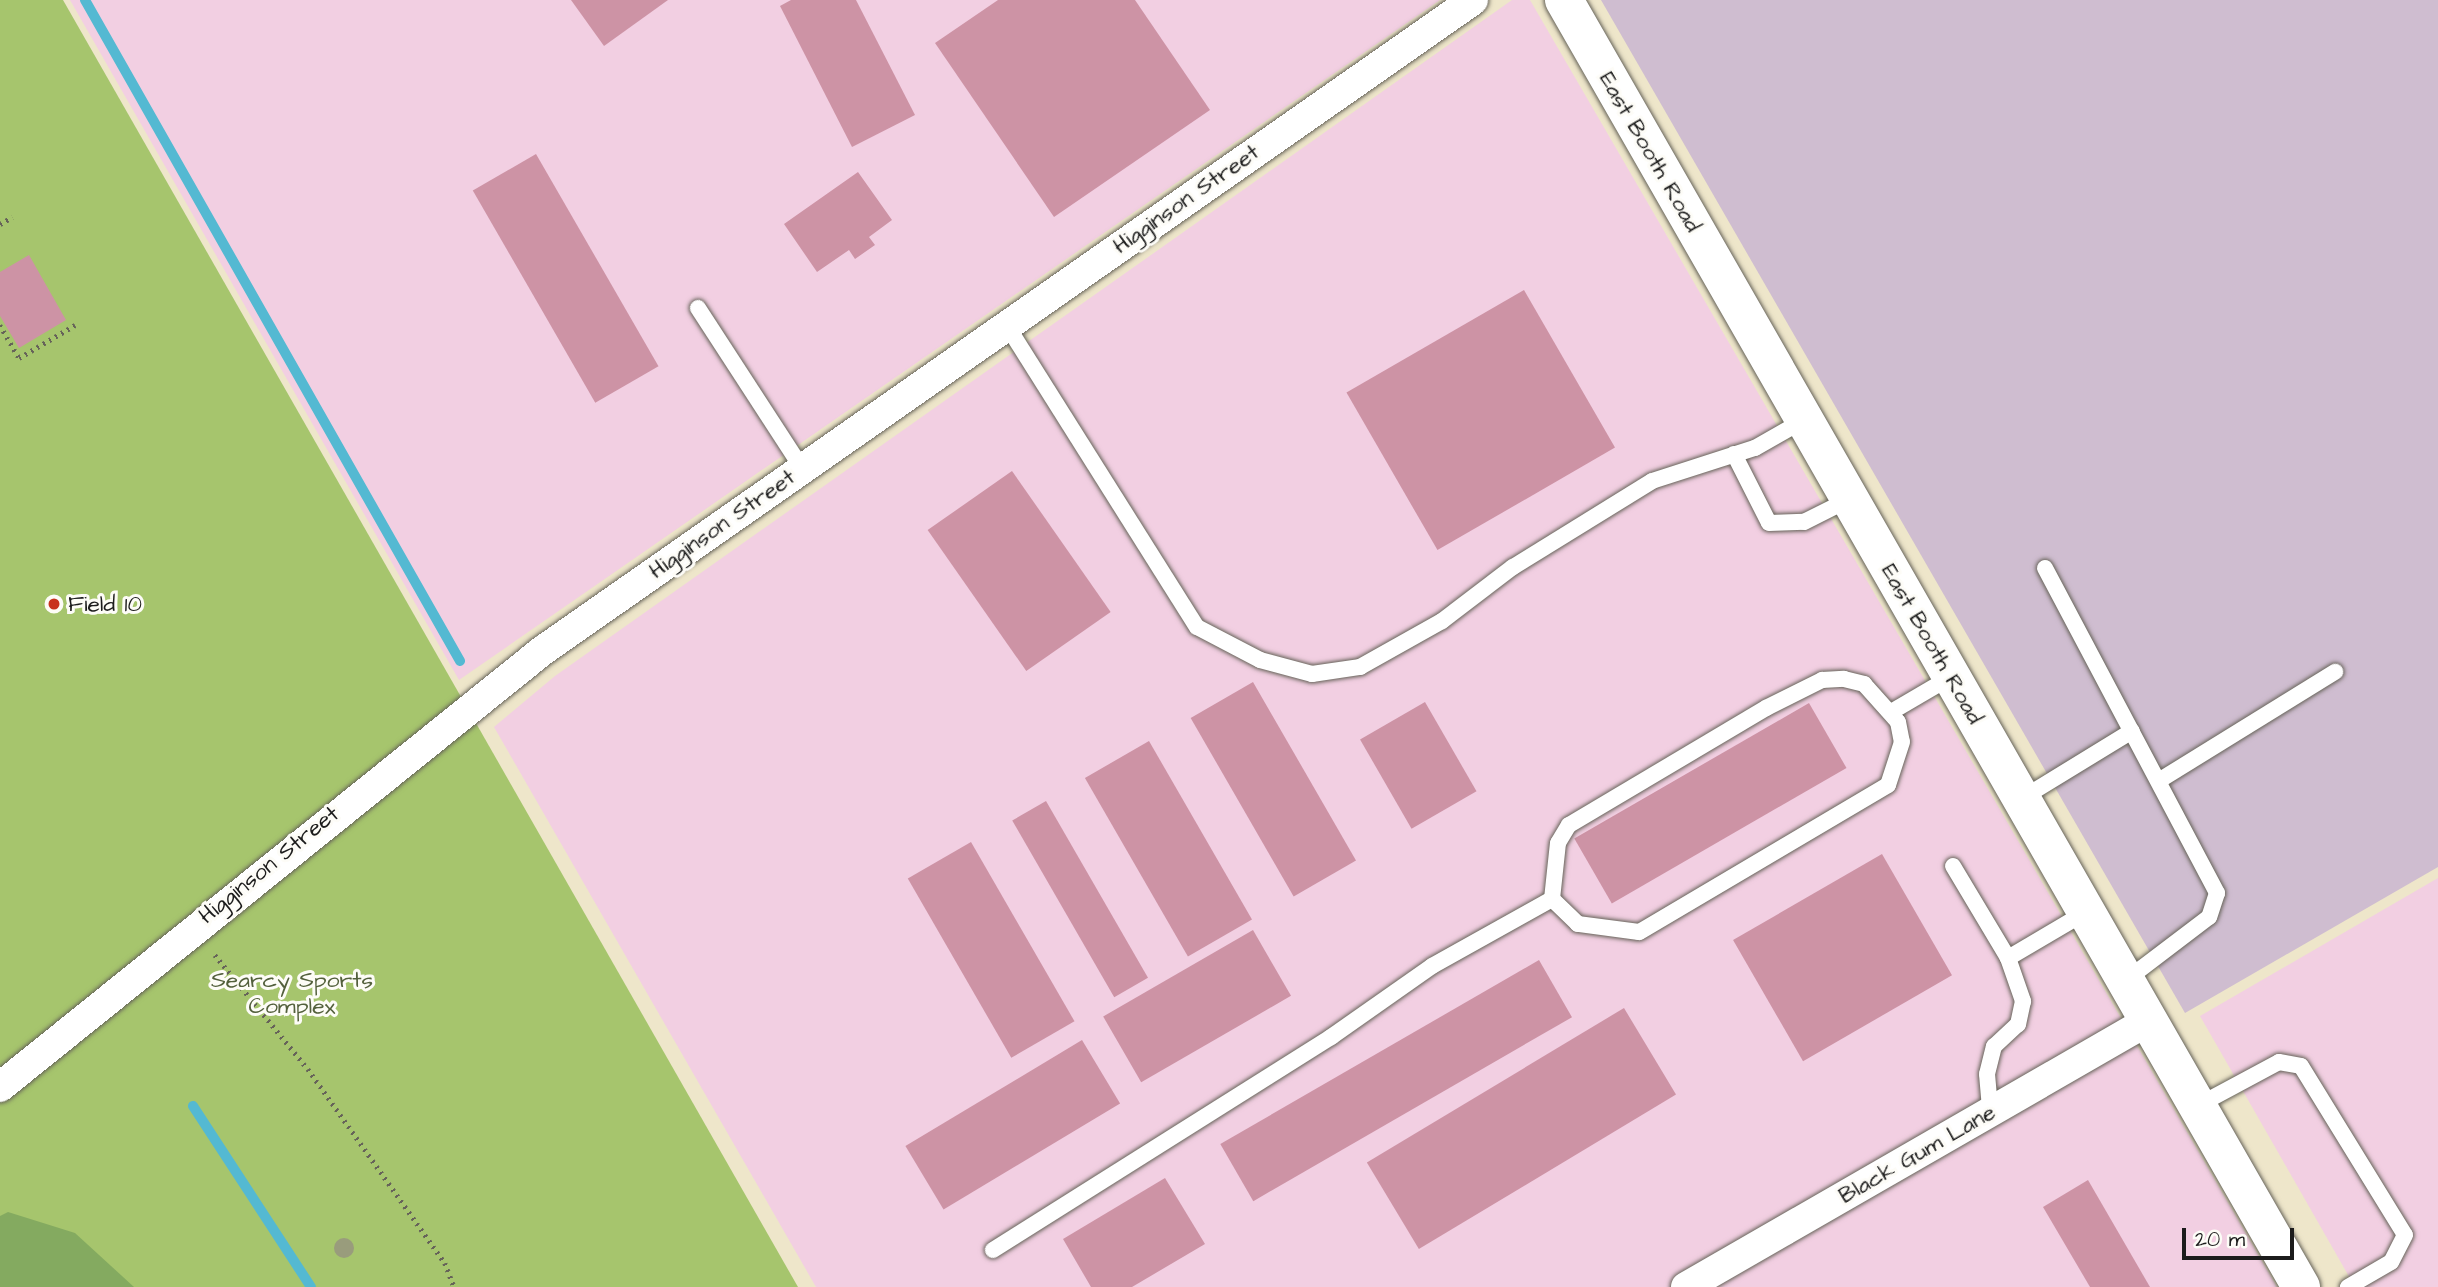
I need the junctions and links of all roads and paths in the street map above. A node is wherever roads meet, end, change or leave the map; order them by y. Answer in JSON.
{"nodes":[{"id":1,"x":1473,"y":0,"type":"edge"},
{"id":2,"x":1564,"y":0,"type":"edge"},
{"id":3,"x":12,"y":217,"type":"dead end"},
{"id":4,"x":0,"y":225,"type":"edge"},
{"id":5,"x":698,"y":308,"type":"dead end"},
{"id":6,"x":1006,"y":324,"type":"junction"},
{"id":7,"x":0,"y":325,"type":"edge"},
{"id":8,"x":75,"y":326,"type":"dead end"},
{"id":9,"x":1804,"y":420,"type":"junction"},
{"id":10,"x":1734,"y":454,"type":"junction"},
{"id":11,"x":802,"y":468,"type":"junction"},
{"id":12,"x":1850,"y":499,"type":"junction"},
{"id":13,"x":2045,"y":568,"type":"dead end"},
{"id":14,"x":2335,"y":672,"type":"dead end"},
{"id":15,"x":1951,"y":677,"type":"junction"},
{"id":16,"x":1891,"y":712,"type":"junction"},
{"id":17,"x":2132,"y":731,"type":"junction"},
{"id":18,"x":2160,"y":780,"type":"junction"},
{"id":19,"x":2021,"y":799,"type":"junction"},
{"id":20,"x":1953,"y":866,"type":"dead end"},
{"id":21,"x":1552,"y":899,"type":"junction"},
{"id":22,"x":2086,"y":912,"type":"junction"},
{"id":23,"x":192,"y":927,"type":"junction"},
{"id":24,"x":2008,"y":958,"type":"junction"},
{"id":25,"x":2125,"y":981,"type":"junction"},
{"id":26,"x":2148,"y":1021,"type":"junction"},
{"id":27,"x":0,"y":1087,"type":"edge"},
{"id":28,"x":2197,"y":1106,"type":"junction"},
{"id":29,"x":1990,"y":1112,"type":"junction"},
{"id":30,"x":993,"y":1250,"type":"dead end"},
{"id":31,"x":454,"y":1287,"type":"edge"},
{"id":32,"x":1686,"y":1287,"type":"edge"},
{"id":33,"x":2301,"y":1287,"type":"edge"},
{"id":34,"x":2348,"y":1287,"type":"edge"}],
"edges":[{"from":1,"to":6,"type":"street","name":"Higginson Street"},
{"from":2,"to":9,"type":"street","name":"East Booth Road"},
{"from":3,"to":4,"type":"path"},
{"from":5,"to":11,"type":"lane"},
{"from":6,"to":10,"type":"lane"},
{"from":6,"to":11,"type":"street","name":"Higginson Street"},
{"from":7,"to":8,"type":"path"},
{"from":9,"to":10,"type":"lane"},
{"from":9,"to":12,"type":"street","name":"East Booth Road"},
{"from":10,"to":12,"type":"lane"},
{"from":11,"to":23,"type":"street","name":"Higginson Street"},
{"from":12,"to":15,"type":"street","name":"East Booth Road"},
{"from":13,"to":17,"type":"lane"},
{"from":14,"to":18,"type":"lane"},
{"from":15,"to":16,"type":"lane"},
{"from":15,"to":19,"type":"street","name":"East Booth Road"},
{"from":16,"to":21,"type":"lane"},
{"from":16,"to":21,"type":"lane"},
{"from":17,"to":18,"type":"lane"},
{"from":17,"to":19,"type":"lane"},
{"from":18,"to":25,"type":"lane"},
{"from":19,"to":22,"type":"street","name":"East Booth Road"},
{"from":20,"to":24,"type":"lane"},
{"from":21,"to":30,"type":"lane"},
{"from":22,"to":24,"type":"lane"},
{"from":22,"to":25,"type":"street","name":"East Booth Road"},
{"from":23,"to":27,"type":"street","name":"Higginson Street"},
{"from":23,"to":31,"type":"path"},
{"from":24,"to":29,"type":"lane"},
{"from":25,"to":26,"type":"street","name":"East Booth Road"},
{"from":26,"to":28,"type":"street","name":"East Booth Road"},
{"from":26,"to":29,"type":"street","name":"Black Gum Lane"},
{"from":28,"to":33,"type":"street","name":"East Booth Road"},
{"from":28,"to":34,"type":"lane"},
{"from":29,"to":32,"type":"street","name":"Black Gum Lane"}]}
